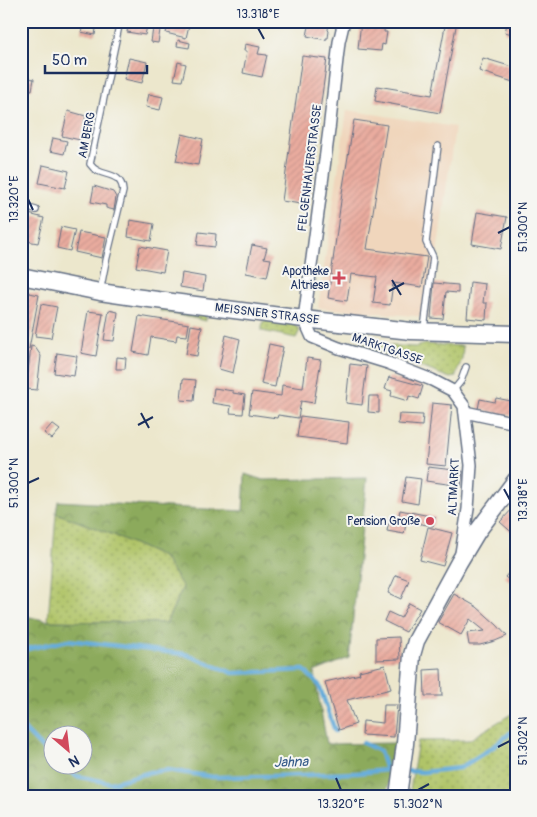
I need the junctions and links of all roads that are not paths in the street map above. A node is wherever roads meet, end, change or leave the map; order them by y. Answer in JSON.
{"nodes":[{"id":1,"x":120,"y":21,"type":"edge"},
{"id":2,"x":344,"y":21,"type":"edge"},
{"id":3,"x":438,"y":146,"type":"dead end"},
{"id":4,"x":21,"y":206,"type":"edge"},
{"id":5,"x":36,"y":210,"type":"dead end"},
{"id":6,"x":21,"y":276,"type":"edge"},
{"id":7,"x":100,"y":292,"type":"junction"},
{"id":8,"x":304,"y":319,"type":"junction"},
{"id":9,"x":424,"y":331,"type":"junction"},
{"id":10,"x":516,"y":334,"type":"edge"},
{"id":11,"x":466,"y":367,"type":"dead end"},
{"id":12,"x":453,"y":391,"type":"junction"},
{"id":13,"x":465,"y":409,"type":"junction"},
{"id":14,"x":516,"y":423,"type":"edge"},
{"id":15,"x":516,"y":480,"type":"edge"},
{"id":16,"x":460,"y":562,"type":"junction"},
{"id":17,"x":398,"y":796,"type":"edge"}],
"edges":[{"from":1,"to":7,"type":"lane","name":"AM BERG"},
{"from":2,"to":8,"type":"street","name":"FELGENHAUERSTRASSE"},
{"from":3,"to":9,"type":"lane"},
{"from":4,"to":5,"type":"lane"},
{"from":6,"to":7,"type":"main road","name":"MEISSNER STRASSE"},
{"from":7,"to":8,"type":"main road","name":"MEISSNER STRASSE"},
{"from":8,"to":9,"type":"main road","name":"MEISSNER STRASSE"},
{"from":8,"to":12,"type":"street","name":"MARKTGASSE"},
{"from":9,"to":10,"type":"main road","name":"MEISSNER STRASSE"},
{"from":11,"to":12,"type":"lane"},
{"from":12,"to":13,"type":"street","name":"MARKTGASSE"},
{"from":13,"to":14,"type":"street"},
{"from":13,"to":16,"type":"street","name":"ALTMARKT"},
{"from":15,"to":16,"type":"main road"},
{"from":16,"to":17,"type":"main road"}]}
